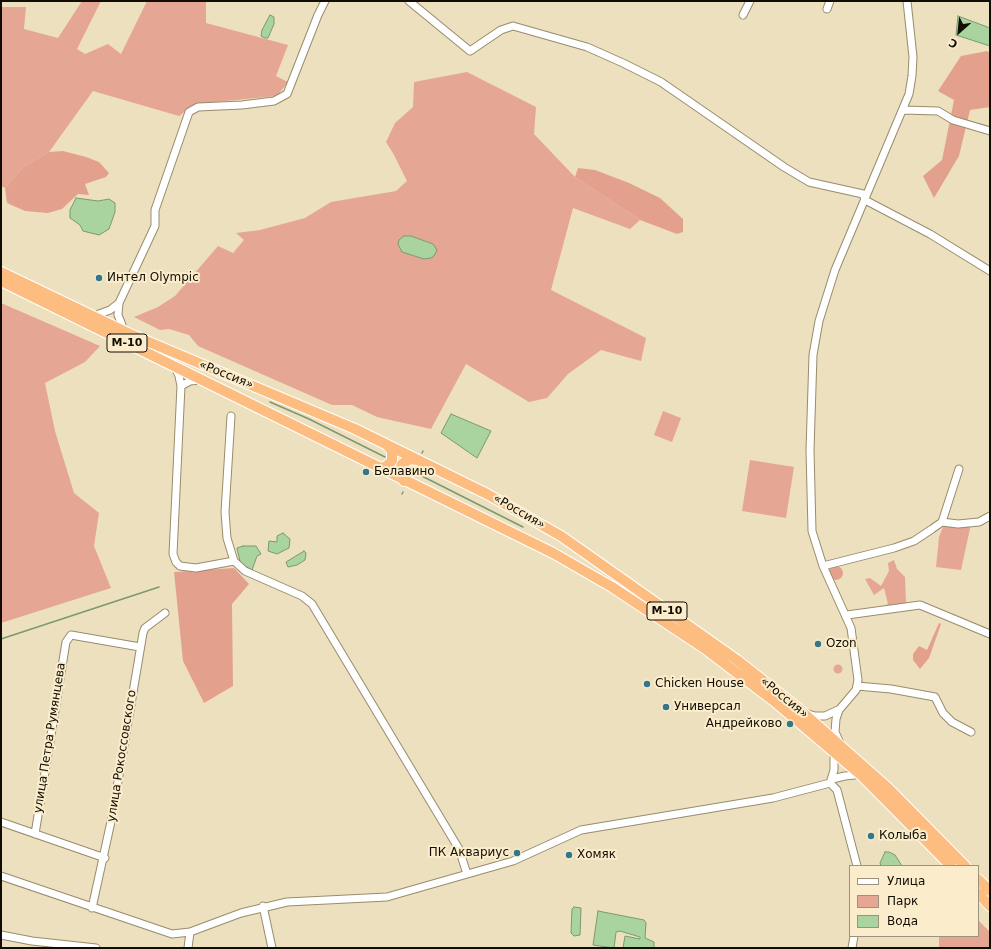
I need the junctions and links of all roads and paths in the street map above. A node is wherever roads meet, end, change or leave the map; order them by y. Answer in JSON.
{"nodes":[{"id":1,"x":325,"y":1,"type":"edge"},
{"id":2,"x":409,"y":1,"type":"edge"},
{"id":3,"x":750,"y":1,"type":"edge"},
{"id":4,"x":830,"y":1,"type":"edge"},
{"id":5,"x":906,"y":1,"type":"edge"},
{"id":6,"x":827,"y":9,"type":"dead end"},
{"id":7,"x":743,"y":15,"type":"dead end"},
{"id":8,"x":903,"y":110,"type":"junction"},
{"id":9,"x":990,"y":131,"type":"edge"},
{"id":10,"x":865,"y":200,"type":"junction"},
{"id":11,"x":1,"y":272,"type":"edge"},
{"id":12,"x":990,"y":272,"type":"edge"},
{"id":13,"x":1,"y":281,"type":"edge"},
{"id":14,"x":119,"y":303,"type":"junction"},
{"id":15,"x":78,"y":309,"type":"junction"},
{"id":16,"x":99,"y":314,"type":"junction"},
{"id":17,"x":122,"y":325,"type":"junction"},
{"id":18,"x":173,"y":365,"type":"junction"},
{"id":19,"x":213,"y":370,"type":"junction"},
{"id":20,"x":204,"y":380,"type":"junction"},
{"id":21,"x":181,"y":386,"type":"junction"},
{"id":22,"x":231,"y":416,"type":"dead end"},
{"id":23,"x":386,"y":444,"type":"junction"},
{"id":24,"x":417,"y":460,"type":"junction"},
{"id":25,"x":377,"y":468,"type":"junction"},
{"id":26,"x":959,"y":469,"type":"dead end"},
{"id":27,"x":404,"y":481,"type":"junction"},
{"id":28,"x":990,"y":516,"type":"edge"},
{"id":29,"x":942,"y":522,"type":"junction"},
{"id":30,"x":234,"y":561,"type":"junction"},
{"id":31,"x":823,"y":566,"type":"junction"},
{"id":32,"x":166,"y":613,"type":"dead end"},
{"id":33,"x":847,"y":615,"type":"junction"},
{"id":34,"x":990,"y":634,"type":"edge"},
{"id":35,"x":692,"y":641,"type":"junction"},
{"id":36,"x":140,"y":647,"type":"junction"},
{"id":37,"x":857,"y":686,"type":"junction"},
{"id":38,"x":840,"y":708,"type":"junction"},
{"id":39,"x":799,"y":709,"type":"junction"},
{"id":40,"x":972,"y":732,"type":"dead end"},
{"id":41,"x":844,"y":748,"type":"junction"},
{"id":42,"x":834,"y":756,"type":"junction"},
{"id":43,"x":855,"y":775,"type":"junction"},
{"id":44,"x":831,"y":781,"type":"junction"},
{"id":45,"x":895,"y":809,"type":"junction"},
{"id":46,"x":1,"y":822,"type":"edge"},
{"id":47,"x":35,"y":834,"type":"junction"},
{"id":48,"x":105,"y":858,"type":"junction"},
{"id":49,"x":857,"y":865,"type":"edge"},
{"id":50,"x":950,"y":865,"type":"edge"},
{"id":51,"x":964,"y":865,"type":"edge"},
{"id":52,"x":467,"y":874,"type":"junction"},
{"id":53,"x":1,"y":876,"type":"edge"},
{"id":54,"x":979,"y":880,"type":"edge"},
{"id":55,"x":990,"y":891,"type":"edge"},
{"id":56,"x":979,"y":894,"type":"edge"},
{"id":57,"x":263,"y":906,"type":"junction"},
{"id":58,"x":990,"y":906,"type":"edge"},
{"id":59,"x":92,"y":908,"type":"junction"},
{"id":60,"x":190,"y":932,"type":"junction"},
{"id":61,"x":1,"y":935,"type":"edge"},
{"id":62,"x":854,"y":937,"type":"edge"},
{"id":63,"x":96,"y":948,"type":"edge"},
{"id":64,"x":188,"y":948,"type":"edge"},
{"id":65,"x":272,"y":948,"type":"edge"},
{"id":66,"x":852,"y":948,"type":"edge"}],
"edges":[{"from":1,"to":14,"type":"street"},
{"from":2,"to":10,"type":"street"},
{"from":3,"to":7,"type":"street"},
{"from":4,"to":6,"type":"street"},
{"from":5,"to":8,"type":"street"},
{"from":8,"to":9,"type":"street"},
{"from":8,"to":10,"type":"street"},
{"from":10,"to":12,"type":"street"},
{"from":10,"to":31,"type":"street"},
{"from":11,"to":15,"type":"highway","name":"«Россия»","number":"М-10"},
{"from":13,"to":18,"type":"highway","name":"«Россия»","number":"М-10"},
{"from":14,"to":16,"type":"street"},
{"from":14,"to":17,"type":"street"},
{"from":15,"to":16,"type":"highway"},
{"from":15,"to":19,"type":"highway","name":"«Россия»","number":"М-10"},
{"from":16,"to":17,"type":"highway"},
{"from":17,"to":19,"type":"highway"},
{"from":18,"to":20,"type":"highway","name":"«Россия»","number":"М-10"},
{"from":18,"to":21,"type":"street"},
{"from":19,"to":23,"type":"highway","name":"«Россия»","number":"М-10"},
{"from":20,"to":21,"type":"street"},
{"from":20,"to":25,"type":"highway","name":"«Россия»","number":"М-10"},
{"from":21,"to":30,"type":"street"},
{"from":22,"to":30,"type":"street"},
{"from":23,"to":24,"type":"highway","name":"«Россия»","number":"М-10"},
{"from":23,"to":25,"type":"highway"},
{"from":24,"to":27,"type":"highway"},
{"from":24,"to":39,"type":"highway","name":"«Россия»","number":"М-10"},
{"from":25,"to":27,"type":"highway","name":"«Россия»","number":"М-10"},
{"from":26,"to":29,"type":"street"},
{"from":27,"to":35,"type":"highway","name":"«Россия»","number":"М-10"},
{"from":28,"to":29,"type":"street"},
{"from":29,"to":31,"type":"street"},
{"from":30,"to":52,"type":"street"},
{"from":31,"to":33,"type":"street"},
{"from":32,"to":36,"type":"street","name":"улица Рокоссовского"},
{"from":33,"to":34,"type":"street"},
{"from":33,"to":37,"type":"street"},
{"from":35,"to":42,"type":"highway"},
{"from":35,"to":45,"type":"highway","name":"«Россия»","number":"М-10"},
{"from":36,"to":47,"type":"street","name":"улица Петра Румянцева"},
{"from":36,"to":48,"type":"street","name":"улица Рокоссовского"},
{"from":37,"to":38,"type":"street"},
{"from":37,"to":40,"type":"street"},
{"from":38,"to":39,"type":"street"},
{"from":38,"to":41,"type":"street"},
{"from":39,"to":41,"type":"highway","name":"«Россия»","number":"М-10"},
{"from":41,"to":51,"type":"highway","name":"«Россия»","number":"М-10"},
{"from":42,"to":43,"type":"highway"},
{"from":42,"to":44,"type":"street"},
{"from":43,"to":44,"type":"street"},
{"from":43,"to":45,"type":"highway"},
{"from":44,"to":49,"type":"street"},
{"from":44,"to":52,"type":"street"},
{"from":45,"to":50,"type":"highway","name":"«Россия»","number":"М-10"},
{"from":46,"to":47,"type":"street"},
{"from":47,"to":48,"type":"street"},
{"from":48,"to":59,"type":"street","name":"улица Рокоссовского"},
{"from":52,"to":57,"type":"street"},
{"from":53,"to":59,"type":"street"},
{"from":54,"to":55,"type":"highway"},
{"from":56,"to":58,"type":"highway"},
{"from":57,"to":60,"type":"street"},
{"from":57,"to":65,"type":"street"},
{"from":59,"to":60,"type":"street"},
{"from":60,"to":64,"type":"street"},
{"from":61,"to":63,"type":"street"},
{"from":62,"to":66,"type":"street"}]}
